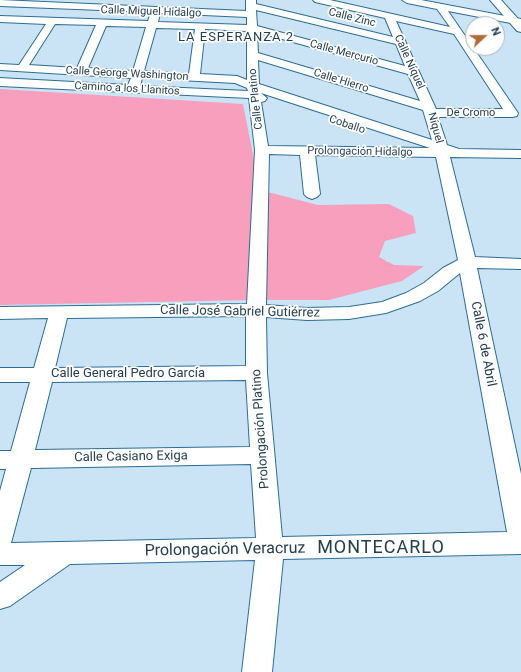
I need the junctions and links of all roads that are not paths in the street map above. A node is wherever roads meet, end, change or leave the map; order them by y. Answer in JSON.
{"nodes":[{"id":1,"x":206,"y":0,"type":"edge"},
{"id":2,"x":318,"y":0,"type":"edge"},
{"id":3,"x":407,"y":0,"type":"edge"},
{"id":4,"x":494,"y":0,"type":"edge"},
{"id":5,"x":504,"y":0,"type":"edge"},
{"id":6,"x":57,"y":2,"type":"edge"},
{"id":7,"x":102,"y":3,"type":"edge"},
{"id":8,"x":155,"y":3,"type":"edge"},
{"id":9,"x":3,"y":4,"type":"edge"},
{"id":10,"x":251,"y":6,"type":"edge"},
{"id":11,"x":441,"y":7,"type":"junction"},
{"id":12,"x":200,"y":11,"type":"junction"},
{"id":13,"x":388,"y":17,"type":"junction"},
{"id":14,"x":0,"y":19,"type":"edge"},
{"id":15,"x":53,"y":20,"type":"junction"},
{"id":16,"x":102,"y":23,"type":"junction"},
{"id":17,"x":520,"y":23,"type":"edge"},
{"id":18,"x":152,"y":24,"type":"junction"},
{"id":19,"x":200,"y":26,"type":"junction"},
{"id":20,"x":252,"y":28,"type":"junction"},
{"id":21,"x":457,"y":32,"type":"junction"},
{"id":22,"x":400,"y":42,"type":"junction"},
{"id":23,"x":253,"y":55,"type":"junction"},
{"id":24,"x":0,"y":67,"type":"edge"},
{"id":25,"x":22,"y":68,"type":"junction"},
{"id":26,"x":81,"y":71,"type":"junction"},
{"id":27,"x":414,"y":72,"type":"junction"},
{"id":28,"x":138,"y":74,"type":"junction"},
{"id":29,"x":194,"y":78,"type":"junction"},
{"id":30,"x":0,"y":82,"type":"edge"},
{"id":31,"x":133,"y":90,"type":"junction"},
{"id":32,"x":257,"y":91,"type":"junction"},
{"id":33,"x":430,"y":110,"type":"junction"},
{"id":34,"x":262,"y":150,"type":"junction"},
{"id":35,"x":411,"y":150,"type":"junction"},
{"id":36,"x":307,"y":151,"type":"junction"},
{"id":37,"x":441,"y":151,"type":"junction"},
{"id":38,"x":521,"y":154,"type":"edge"},
{"id":39,"x":312,"y":194,"type":"dead end"},
{"id":40,"x":467,"y":262,"type":"junction"},
{"id":41,"x":521,"y":264,"type":"edge"},
{"id":42,"x":256,"y":310,"type":"junction"},
{"id":43,"x":59,"y":312,"type":"junction"},
{"id":44,"x":0,"y":313,"type":"edge"},
{"id":45,"x":256,"y":373,"type":"junction"},
{"id":46,"x":43,"y":374,"type":"junction"},
{"id":47,"x":0,"y":375,"type":"edge"},
{"id":48,"x":263,"y":455,"type":"junction"},
{"id":49,"x":10,"y":460,"type":"edge"},
{"id":50,"x":521,"y":536,"type":"edge"},
{"id":51,"x":0,"y":539,"type":"edge"},
{"id":52,"x":521,"y":543,"type":"edge"},
{"id":53,"x":270,"y":549,"type":"junction"},
{"id":54,"x":64,"y":553,"type":"junction"},
{"id":55,"x":0,"y":554,"type":"edge"},
{"id":56,"x":0,"y":597,"type":"edge"},
{"id":57,"x":257,"y":672,"type":"edge"}],
"edges":[{"from":1,"to":12,"type":"street"},
{"from":2,"to":13,"type":"street"},
{"from":3,"to":11,"type":"street"},
{"from":4,"to":17,"type":"main road"},
{"from":5,"to":17,"type":"main road"},
{"from":6,"to":7,"type":"street","name":"Calle Zinc"},
{"from":6,"to":9,"type":"street","name":"Calle Zinc"},
{"from":7,"to":8,"type":"street","name":"Calle Zinc"},
{"from":8,"to":12,"type":"street","name":"Calle Zinc"},
{"from":8,"to":18,"type":"street"},
{"from":10,"to":12,"type":"street","name":"Calle Zinc"},
{"from":10,"to":20,"type":"street","name":"Calle Platino"},
{"from":10,"to":22,"type":"street","name":"Calle Zinc"},
{"from":11,"to":17,"type":"street"},
{"from":11,"to":21,"type":"street"},
{"from":13,"to":21,"type":"street"},
{"from":13,"to":22,"type":"street","name":"Calle Níquel"},
{"from":14,"to":15,"type":"street","name":"Calle Miguel Hidalgo"},
{"from":15,"to":16,"type":"street","name":"Calle Miguel Hidalgo"},
{"from":15,"to":25,"type":"street"},
{"from":16,"to":18,"type":"street","name":"Calle Miguel Hidalgo"},
{"from":16,"to":26,"type":"street"},
{"from":18,"to":19,"type":"street","name":"Calle Miguel Hidalgo"},
{"from":18,"to":28,"type":"street"},
{"from":19,"to":20,"type":"street","name":"Calle Miguel Hidalgo"},
{"from":19,"to":29,"type":"street"},
{"from":20,"to":23,"type":"street","name":"Calle Platino"},
{"from":20,"to":27,"type":"street","name":"Calle Mercurio"},
{"from":21,"to":33,"type":"street","name":"De Cromo"},
{"from":22,"to":27,"type":"street","name":"Calle Níquel"},
{"from":23,"to":32,"type":"street","name":"Calle Platino"},
{"from":23,"to":33,"type":"street","name":"Calle Hierro"},
{"from":24,"to":25,"type":"street","name":"Calle George Washington"},
{"from":25,"to":26,"type":"street","name":"Calle George Washington"},
{"from":26,"to":28,"type":"street","name":"Calle George Washington"},
{"from":27,"to":33,"type":"street","name":"Calle Níquel"},
{"from":28,"to":29,"type":"street","name":"Calle George Washington"},
{"from":28,"to":31,"type":"street"},
{"from":29,"to":32,"type":"street","name":"Calle George Washington"},
{"from":30,"to":31,"type":"street","name":"Camino a los Llanitos"},
{"from":31,"to":32,"type":"street","name":"Camino a los Llanitos"},
{"from":32,"to":34,"type":"street","name":"Calle Platino"},
{"from":32,"to":35,"type":"street","name":"Coballo"},
{"from":32,"to":37,"type":"street","name":"Coballo"},
{"from":33,"to":37,"type":"street","name":"Níquel"},
{"from":34,"to":36,"type":"street","name":"Prolongación Hidalgo"},
{"from":34,"to":42,"type":"street","name":"Calle Platino"},
{"from":35,"to":36,"type":"street","name":"Prolongación Hidalgo"},
{"from":35,"to":37,"type":"street","name":"Prolongación Hidalgo"},
{"from":36,"to":39,"type":"street"},
{"from":37,"to":38,"type":"street","name":"Prolongación Hidalgo"},
{"from":37,"to":40,"type":"street","name":"Calle 6 de Abril"},
{"from":40,"to":41,"type":"street"},
{"from":40,"to":42,"type":"street","name":"Calle José Gabriel Gutiérrez"},
{"from":40,"to":50,"type":"street","name":"Calle 6 de Abril"},
{"from":42,"to":43,"type":"street","name":"Calle José Gabriel Gutiérrez"},
{"from":42,"to":45,"type":"street","name":"Prolongación Platino"},
{"from":43,"to":44,"type":"street","name":"Calle José Gabriel Gutiérrez"},
{"from":43,"to":46,"type":"street"},
{"from":45,"to":46,"type":"street","name":"Calle General Pedro García"},
{"from":45,"to":48,"type":"street","name":"Prolongación Platino"},
{"from":46,"to":47,"type":"street","name":"Calle General Pedro García"},
{"from":46,"to":49,"type":"street"},
{"from":48,"to":49,"type":"street","name":"Calle Casiano Exiga"},
{"from":48,"to":53,"type":"street","name":"Prolongación Platino"},
{"from":49,"to":51,"type":"street"},
{"from":52,"to":53,"type":"street","name":"Prolongación Veracruz"},
{"from":53,"to":54,"type":"street","name":"Prolongación Veracruz"},
{"from":53,"to":57,"type":"street","name":"Prolongación Platino"},
{"from":54,"to":55,"type":"street","name":"Prolongación Veracruz"},
{"from":54,"to":56,"type":"street"}]}
